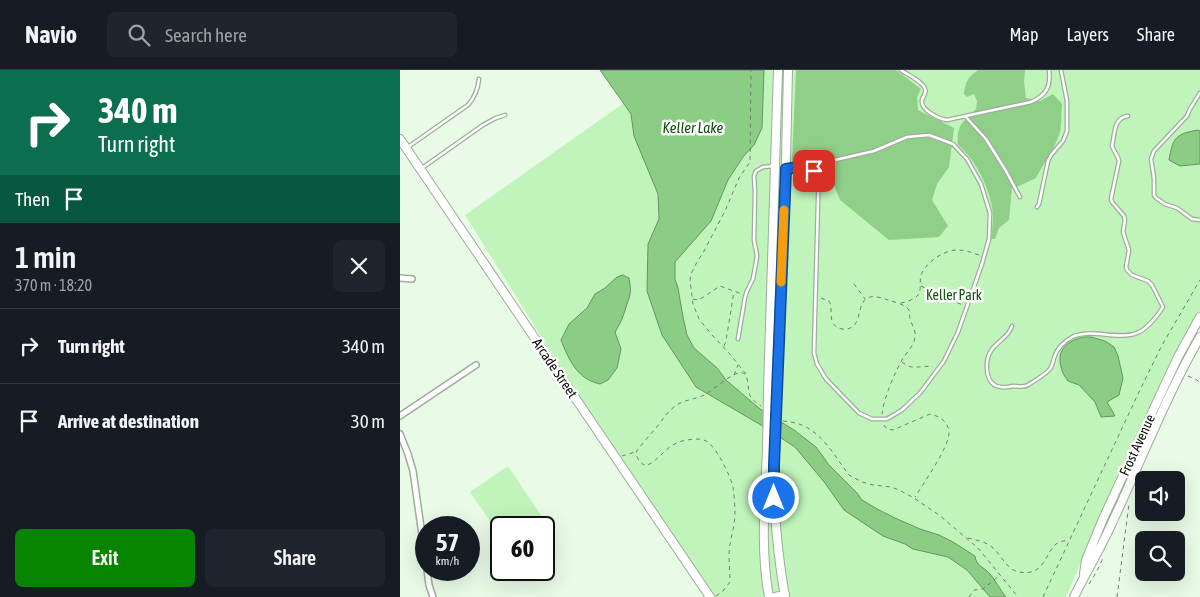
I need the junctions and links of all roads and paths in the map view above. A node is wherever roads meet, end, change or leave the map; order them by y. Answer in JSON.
{"nodes":[{"id":1,"x":751,"y":70,"type":"edge"},
{"id":2,"x":778,"y":70,"type":"edge"},
{"id":3,"x":788,"y":70,"type":"edge"},
{"id":4,"x":901,"y":70,"type":"edge"},
{"id":5,"x":1049,"y":70,"type":"edge"},
{"id":6,"x":1061,"y":70,"type":"edge"},
{"id":7,"x":479,"y":79,"type":"dead end"},
{"id":8,"x":1200,"y":93,"type":"edge"},
{"id":9,"x":505,"y":115,"type":"dead end"},
{"id":10,"x":965,"y":116,"type":"junction"},
{"id":11,"x":1128,"y":116,"type":"dead end"},
{"id":12,"x":400,"y":139,"type":"edge"},
{"id":13,"x":406,"y":148,"type":"junction"},
{"id":14,"x":819,"y":163,"type":"junction"},
{"id":15,"x":775,"y":166,"type":"junction"},
{"id":16,"x":804,"y":166,"type":"junction"},
{"id":17,"x":420,"y":169,"type":"junction"},
{"id":18,"x":786,"y":169,"type":"junction"},
{"id":19,"x":819,"y":176,"type":"junction"},
{"id":20,"x":1020,"y":197,"type":"dead end"},
{"id":21,"x":1037,"y":208,"type":"dead end"},
{"id":22,"x":1200,"y":220,"type":"edge"},
{"id":23,"x":984,"y":256,"type":"junction"},
{"id":24,"x":400,"y":278,"type":"edge"},
{"id":25,"x":412,"y":279,"type":"dead end"},
{"id":26,"x":1200,"y":280,"type":"edge"},
{"id":27,"x":854,"y":284,"type":"dead end"},
{"id":28,"x":921,"y":286,"type":"junction"},
{"id":29,"x":734,"y":291,"type":"junction"},
{"id":30,"x":746,"y":295,"type":"junction"},
{"id":31,"x":816,"y":296,"type":"junction"},
{"id":32,"x":692,"y":299,"type":"junction"},
{"id":33,"x":865,"y":299,"type":"junction"},
{"id":34,"x":967,"y":306,"type":"junction"},
{"id":35,"x":1200,"y":317,"type":"edge"},
{"id":36,"x":1012,"y":326,"type":"dead end"},
{"id":37,"x":1200,"y":337,"type":"edge"},
{"id":38,"x":738,"y":339,"type":"dead end"},
{"id":39,"x":724,"y":347,"type":"junction"},
{"id":40,"x":902,"y":361,"type":"dead end"},
{"id":41,"x":476,"y":365,"type":"dead end"},
{"id":42,"x":738,"y":365,"type":"junction"},
{"id":43,"x":938,"y":369,"type":"junction"},
{"id":44,"x":734,"y":375,"type":"junction"},
{"id":45,"x":746,"y":375,"type":"junction"},
{"id":46,"x":1186,"y":377,"type":"dead end"},
{"id":47,"x":1200,"y":383,"type":"edge"},
{"id":48,"x":761,"y":406,"type":"dead end"},
{"id":49,"x":400,"y":416,"type":"edge"},
{"id":50,"x":783,"y":421,"type":"dead end"},
{"id":51,"x":400,"y":434,"type":"edge"},
{"id":52,"x":636,"y":452,"type":"junction"},
{"id":53,"x":622,"y":456,"type":"dead end"},
{"id":54,"x":1129,"y":504,"type":"dead end"},
{"id":55,"x":419,"y":516,"type":"edge"},
{"id":56,"x":967,"y":538,"type":"junction"},
{"id":57,"x":1068,"y":542,"type":"junction"},
{"id":58,"x":1000,"y":575,"type":"junction"},
{"id":59,"x":1084,"y":576,"type":"junction"},
{"id":60,"x":428,"y":581,"type":"edge"},
{"id":61,"x":715,"y":596,"type":"edge"},
{"id":62,"x":785,"y":596,"type":"edge"},
{"id":63,"x":1074,"y":596,"type":"edge"},
{"id":64,"x":433,"y":597,"type":"edge"},
{"id":65,"x":710,"y":597,"type":"edge"},
{"id":66,"x":769,"y":597,"type":"edge"},
{"id":67,"x":775,"y":597,"type":"edge"},
{"id":68,"x":969,"y":597,"type":"edge"},
{"id":69,"x":1018,"y":597,"type":"edge"},
{"id":70,"x":1043,"y":597,"type":"edge"},
{"id":71,"x":1117,"y":597,"type":"edge"}],
"edges":[{"from":1,"to":32,"type":"path"},
{"from":2,"to":15,"type":"street"},
{"from":3,"to":18,"type":"street"},
{"from":4,"to":10,"type":"lane"},
{"from":5,"to":10,"type":"lane"},
{"from":6,"to":21,"type":"lane"},
{"from":7,"to":13,"type":"lane"},
{"from":8,"to":22,"type":"lane"},
{"from":9,"to":17,"type":"lane"},
{"from":10,"to":20,"type":"lane"},
{"from":11,"to":36,"type":"lane"},
{"from":12,"to":13,"type":"street","name":"Arcade Street"},
{"from":13,"to":17,"type":"street","name":"Arcade Street"},
{"from":14,"to":16,"type":"lane"},
{"from":14,"to":19,"type":"lane"},
{"from":14,"to":23,"type":"lane"},
{"from":15,"to":30,"type":"lane"},
{"from":15,"to":66,"type":"street","bridge":true},
{"from":16,"to":18,"type":"lane"},
{"from":16,"to":19,"type":"lane"},
{"from":17,"to":65,"type":"street","name":"Arcade Street"},
{"from":18,"to":62,"type":"street","bridge":true},
{"from":19,"to":31,"type":"lane"},
{"from":23,"to":28,"type":"path"},
{"from":23,"to":34,"type":"lane"},
{"from":24,"to":25,"type":"street"},
{"from":26,"to":57,"type":"path"},
{"from":27,"to":33,"type":"path"},
{"from":28,"to":33,"type":"path"},
{"from":28,"to":34,"type":"path"},
{"from":29,"to":30,"type":"path"},
{"from":29,"to":32,"type":"path"},
{"from":29,"to":39,"type":"path"},
{"from":30,"to":38,"type":"lane"},
{"from":31,"to":33,"type":"path"},
{"from":31,"to":43,"type":"lane"},
{"from":32,"to":39,"type":"path"},
{"from":34,"to":43,"type":"lane"},
{"from":35,"to":59,"type":"street","name":"Frost Avenue"},
{"from":37,"to":59,"type":"street","name":"Frost Avenue"},
{"from":39,"to":42,"type":"path"},
{"from":40,"to":43,"type":"path"},
{"from":41,"to":49,"type":"street"},
{"from":42,"to":44,"type":"path"},
{"from":42,"to":45,"type":"path"},
{"from":44,"to":45,"type":"path"},
{"from":44,"to":52,"type":"path"},
{"from":45,"to":48,"type":"path"},
{"from":46,"to":47,"type":"path"},
{"from":50,"to":56,"type":"path"},
{"from":51,"to":55,"type":"street"},
{"from":52,"to":53,"type":"path"},
{"from":52,"to":61,"type":"path"},
{"from":54,"to":71,"type":"path"},
{"from":56,"to":57,"type":"path"},
{"from":56,"to":58,"type":"path"},
{"from":57,"to":70,"type":"path"},
{"from":58,"to":68,"type":"path"},
{"from":58,"to":69,"type":"path"},
{"from":59,"to":63,"type":"street","name":"Frost Avenue"},
{"from":60,"to":64,"type":"street"},
{"from":62,"to":67,"type":"street"}]}
